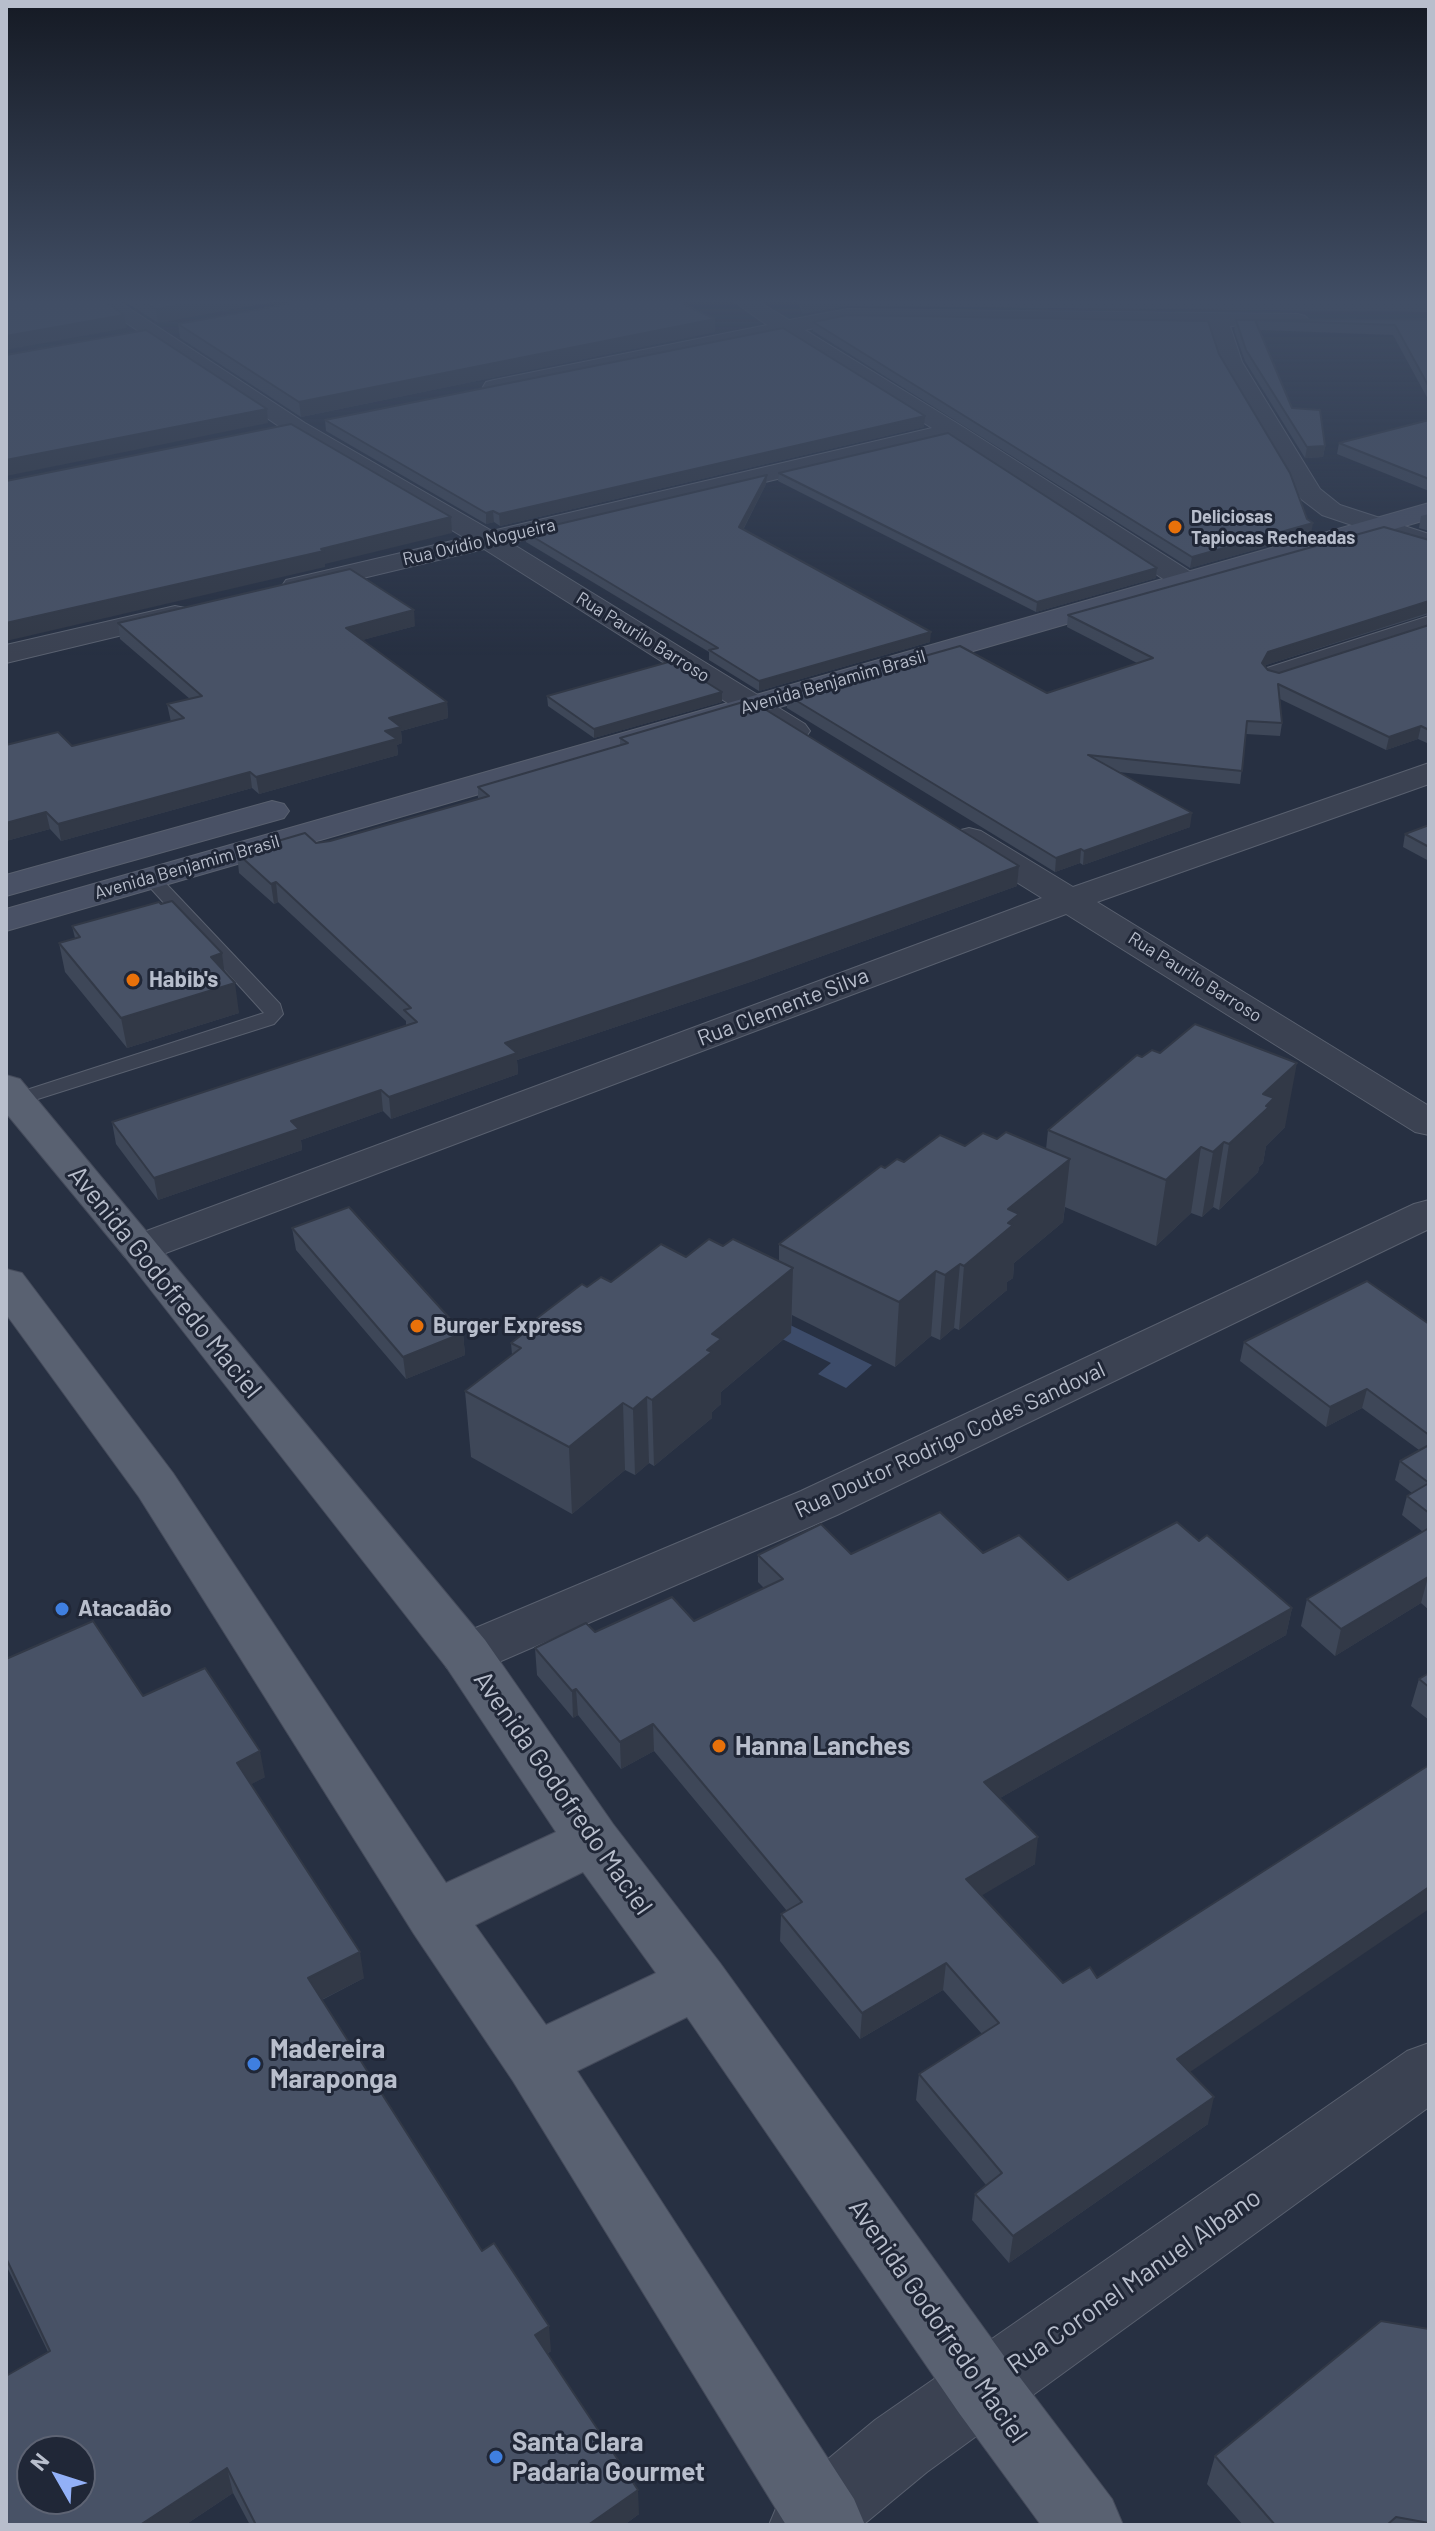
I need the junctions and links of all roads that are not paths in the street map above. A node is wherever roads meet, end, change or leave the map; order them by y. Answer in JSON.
{"nodes":[{"id":1,"x":284,"y":419,"type":"edge"},
{"id":2,"x":934,"y":419,"type":"edge"},
{"id":3,"x":1264,"y":419,"type":"edge"},
{"id":4,"x":328,"y":421,"type":"edge"},
{"id":5,"x":297,"y":428,"type":"junction"},
{"id":6,"x":952,"y":430,"type":"junction"},
{"id":7,"x":267,"y":434,"type":"edge"},
{"id":8,"x":1429,"y":484,"type":"edge"},
{"id":9,"x":1401,"y":492,"type":"dead end"},
{"id":10,"x":1331,"y":510,"type":"junction"},
{"id":11,"x":1429,"y":511,"type":"edge"},
{"id":12,"x":1377,"y":512,"type":"junction"},
{"id":13,"x":1302,"y":519,"type":"edge"},
{"id":14,"x":488,"y":540,"type":"junction"},
{"id":15,"x":1429,"y":543,"type":"edge"},
{"id":16,"x":1155,"y":561,"type":"junction"},
{"id":17,"x":1184,"y":567,"type":"junction"},
{"id":18,"x":1126,"y":570,"type":"edge"},
{"id":19,"x":270,"y":592,"type":"edge"},
{"id":20,"x":193,"y":610,"type":"edge"},
{"id":21,"x":1429,"y":625,"type":"edge"},
{"id":22,"x":6,"y":654,"type":"edge"},
{"id":23,"x":1278,"y":674,"type":"edge"},
{"id":24,"x":741,"y":689,"type":"junction"},
{"id":25,"x":820,"y":747,"type":"edge"},
{"id":26,"x":1429,"y":773,"type":"edge"},
{"id":27,"x":371,"y":784,"type":"dead end"},
{"id":28,"x":295,"y":805,"type":"dead end"},
{"id":29,"x":938,"y":819,"type":"edge"},
{"id":30,"x":151,"y":878,"type":"junction"},
{"id":31,"x":6,"y":886,"type":"edge"},
{"id":32,"x":1070,"y":900,"type":"junction"},
{"id":33,"x":6,"y":920,"type":"edge"},
{"id":34,"x":11,"y":1093,"type":"edge"},
{"id":35,"x":1429,"y":1123,"type":"edge"},
{"id":36,"x":1429,"y":1213,"type":"edge"},
{"id":37,"x":140,"y":1248,"type":"junction"},
{"id":38,"x":6,"y":1283,"type":"edge"},
{"id":39,"x":466,"y":1654,"type":"junction"},
{"id":40,"x":593,"y":1841,"type":"junction"},
{"id":41,"x":435,"y":1916,"type":"junction"},
{"id":42,"x":698,"y":1982,"type":"junction"},
{"id":43,"x":535,"y":2061,"type":"junction"},
{"id":44,"x":1429,"y":2071,"type":"edge"},
{"id":45,"x":984,"y":2388,"type":"junction"},
{"id":46,"x":818,"y":2521,"type":"edge"},
{"id":47,"x":1086,"y":2525,"type":"edge"}],
"edges":[{"from":1,"to":5,"type":"street","name":"Rua Paurilo Barroso"},
{"from":2,"to":6,"type":"street"},
{"from":3,"to":10,"type":"street"},
{"from":4,"to":5,"type":"street"},
{"from":5,"to":7,"type":"street"},
{"from":5,"to":14,"type":"street","name":"Rua Paurilo Barroso"},
{"from":6,"to":14,"type":"street","name":"Rua Ovídio Nogueira"},
{"from":6,"to":16,"type":"street"},
{"from":8,"to":9,"type":"main road"},
{"from":10,"to":12,"type":"main road","name":"Avenida Benjamim Brasil"},
{"from":10,"to":13,"type":"main road","name":"Avenida Benjamim Brasil"},
{"from":11,"to":12,"type":"main road","name":"Avenida Benjamim Brasil"},
{"from":12,"to":15,"type":"street"},
{"from":12,"to":17,"type":"main road","name":"Avenida Benjamim Brasil"},
{"from":14,"to":19,"type":"street","name":"Rua Ovídio Nogueira"},
{"from":14,"to":24,"type":"street","name":"Rua Paurilo Barroso"},
{"from":16,"to":17,"type":"main road","name":"Avenida Benjamim Brasil"},
{"from":16,"to":18,"type":"main road","name":"Avenida Benjamim Brasil"},
{"from":17,"to":24,"type":"main road","name":"Avenida Benjamim Brasil"},
{"from":20,"to":22,"type":"street"},
{"from":21,"to":23,"type":"street"},
{"from":24,"to":25,"type":"street","name":"Rua Paurilo Barroso"},
{"from":24,"to":27,"type":"main road","name":"Avenida Benjamim Brasil"},
{"from":24,"to":30,"type":"main road","name":"Avenida Benjamim Brasil"},
{"from":26,"to":32,"type":"street","name":"Rua Clemente Silva"},
{"from":28,"to":31,"type":"main road","name":"Avenida Benjamim Brasil"},
{"from":29,"to":32,"type":"street","name":"Rua Paurilo Barroso"},
{"from":30,"to":33,"type":"main road","name":"Avenida Benjamim Brasil"},
{"from":30,"to":34,"type":"lane"},
{"from":32,"to":35,"type":"street","name":"Rua Paurilo Barroso"},
{"from":32,"to":37,"type":"street","name":"Rua Clemente Silva"},
{"from":34,"to":37,"type":"main road","name":"Avenida Godofredo Maciel"},
{"from":36,"to":39,"type":"street","name":"Rua Doutor Rodrigo Codes Sandoval"},
{"from":37,"to":39,"type":"main road","name":"Avenida Godofredo Maciel"},
{"from":38,"to":41,"type":"main road"},
{"from":39,"to":40,"type":"main road","name":"Avenida Godofredo Maciel"},
{"from":40,"to":41,"type":"main road"},
{"from":40,"to":42,"type":"main road","name":"Avenida Godofredo Maciel"},
{"from":41,"to":43,"type":"main road"},
{"from":42,"to":43,"type":"main road"},
{"from":42,"to":45,"type":"main road","name":"Avenida Godofredo Maciel"},
{"from":43,"to":46,"type":"main road"},
{"from":44,"to":45,"type":"street","name":"Rua Coronel Manuel Albano"},
{"from":45,"to":46,"type":"street","name":"Rua Coronel Manuel Albano"},
{"from":45,"to":47,"type":"main road","name":"Avenida Godofredo Maciel"}]}
